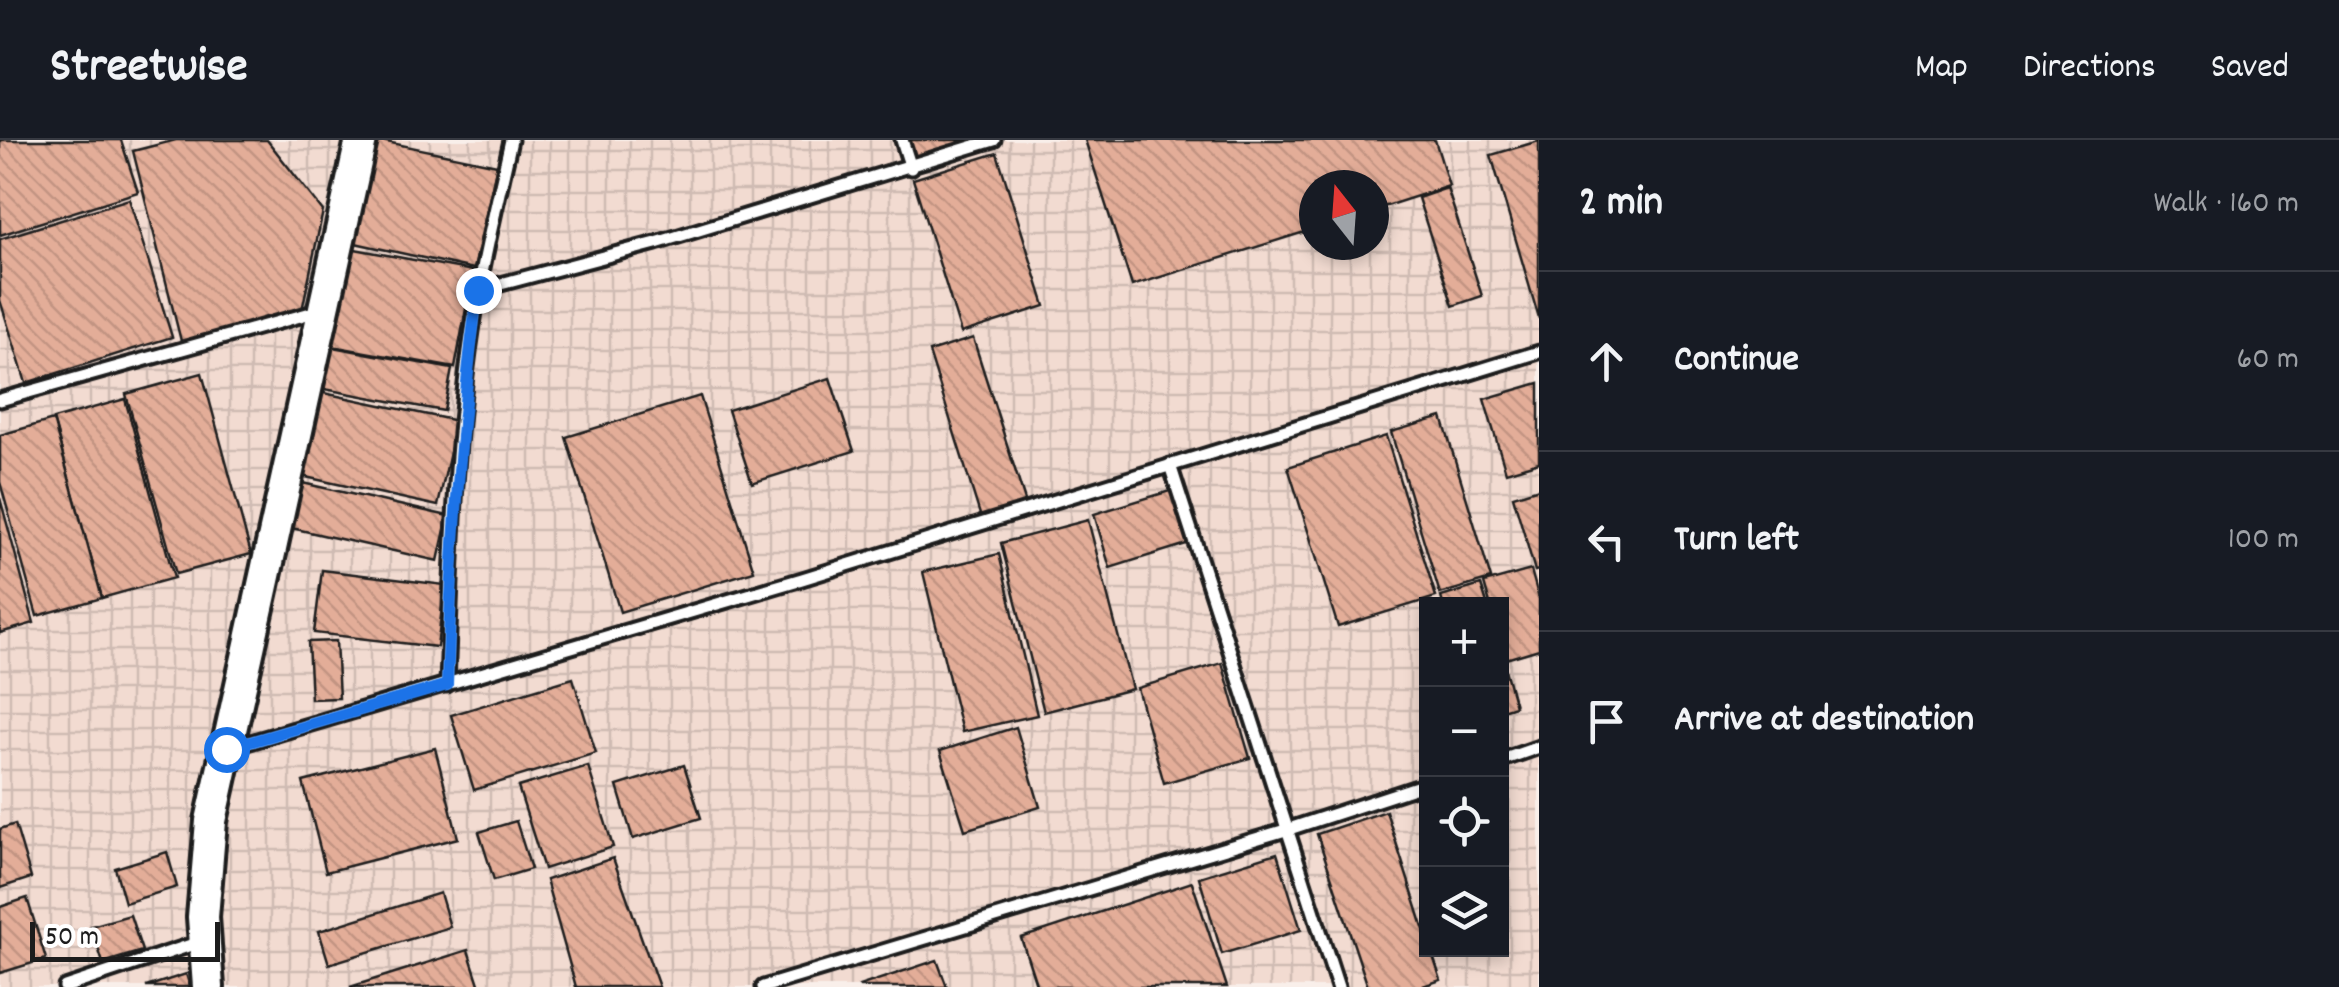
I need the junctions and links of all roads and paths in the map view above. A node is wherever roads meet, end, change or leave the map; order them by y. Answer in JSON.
{"nodes":[{"id":1,"x":360,"y":140,"type":"edge"},
{"id":2,"x":511,"y":140,"type":"edge"},
{"id":3,"x":902,"y":140,"type":"edge"},
{"id":4,"x":994,"y":140,"type":"edge"},
{"id":5,"x":911,"y":168,"type":"junction"},
{"id":6,"x":478,"y":290,"type":"junction"},
{"id":7,"x":322,"y":310,"type":"junction"},
{"id":8,"x":1539,"y":352,"type":"edge"},
{"id":9,"x":0,"y":400,"type":"edge"},
{"id":10,"x":1170,"y":465,"type":"junction"},
{"id":11,"x":447,"y":685,"type":"junction"},
{"id":12,"x":1539,"y":747,"type":"edge"},
{"id":13,"x":226,"y":749,"type":"junction"},
{"id":14,"x":1509,"y":758,"type":"edge"},
{"id":15,"x":1419,"y":786,"type":"edge"},
{"id":16,"x":1289,"y":829,"type":"junction"},
{"id":17,"x":204,"y":941,"type":"junction"},
{"id":18,"x":64,"y":987,"type":"edge"},
{"id":19,"x":208,"y":987,"type":"edge"},
{"id":20,"x":763,"y":987,"type":"edge"},
{"id":21,"x":1338,"y":987,"type":"edge"}],
"edges":[{"from":1,"to":7,"type":"street"},
{"from":2,"to":6,"type":"lane"},
{"from":3,"to":5,"type":"lane"},
{"from":4,"to":5,"type":"lane"},
{"from":5,"to":6,"type":"lane"},
{"from":6,"to":11,"type":"lane"},
{"from":7,"to":9,"type":"lane"},
{"from":7,"to":13,"type":"street"},
{"from":8,"to":10,"type":"lane"},
{"from":10,"to":11,"type":"lane"},
{"from":10,"to":16,"type":"lane"},
{"from":11,"to":13,"type":"lane"},
{"from":12,"to":14,"type":"lane"},
{"from":13,"to":17,"type":"street"},
{"from":15,"to":16,"type":"lane"},
{"from":16,"to":20,"type":"lane"},
{"from":16,"to":21,"type":"lane"},
{"from":17,"to":18,"type":"lane"},
{"from":17,"to":19,"type":"street"}]}
